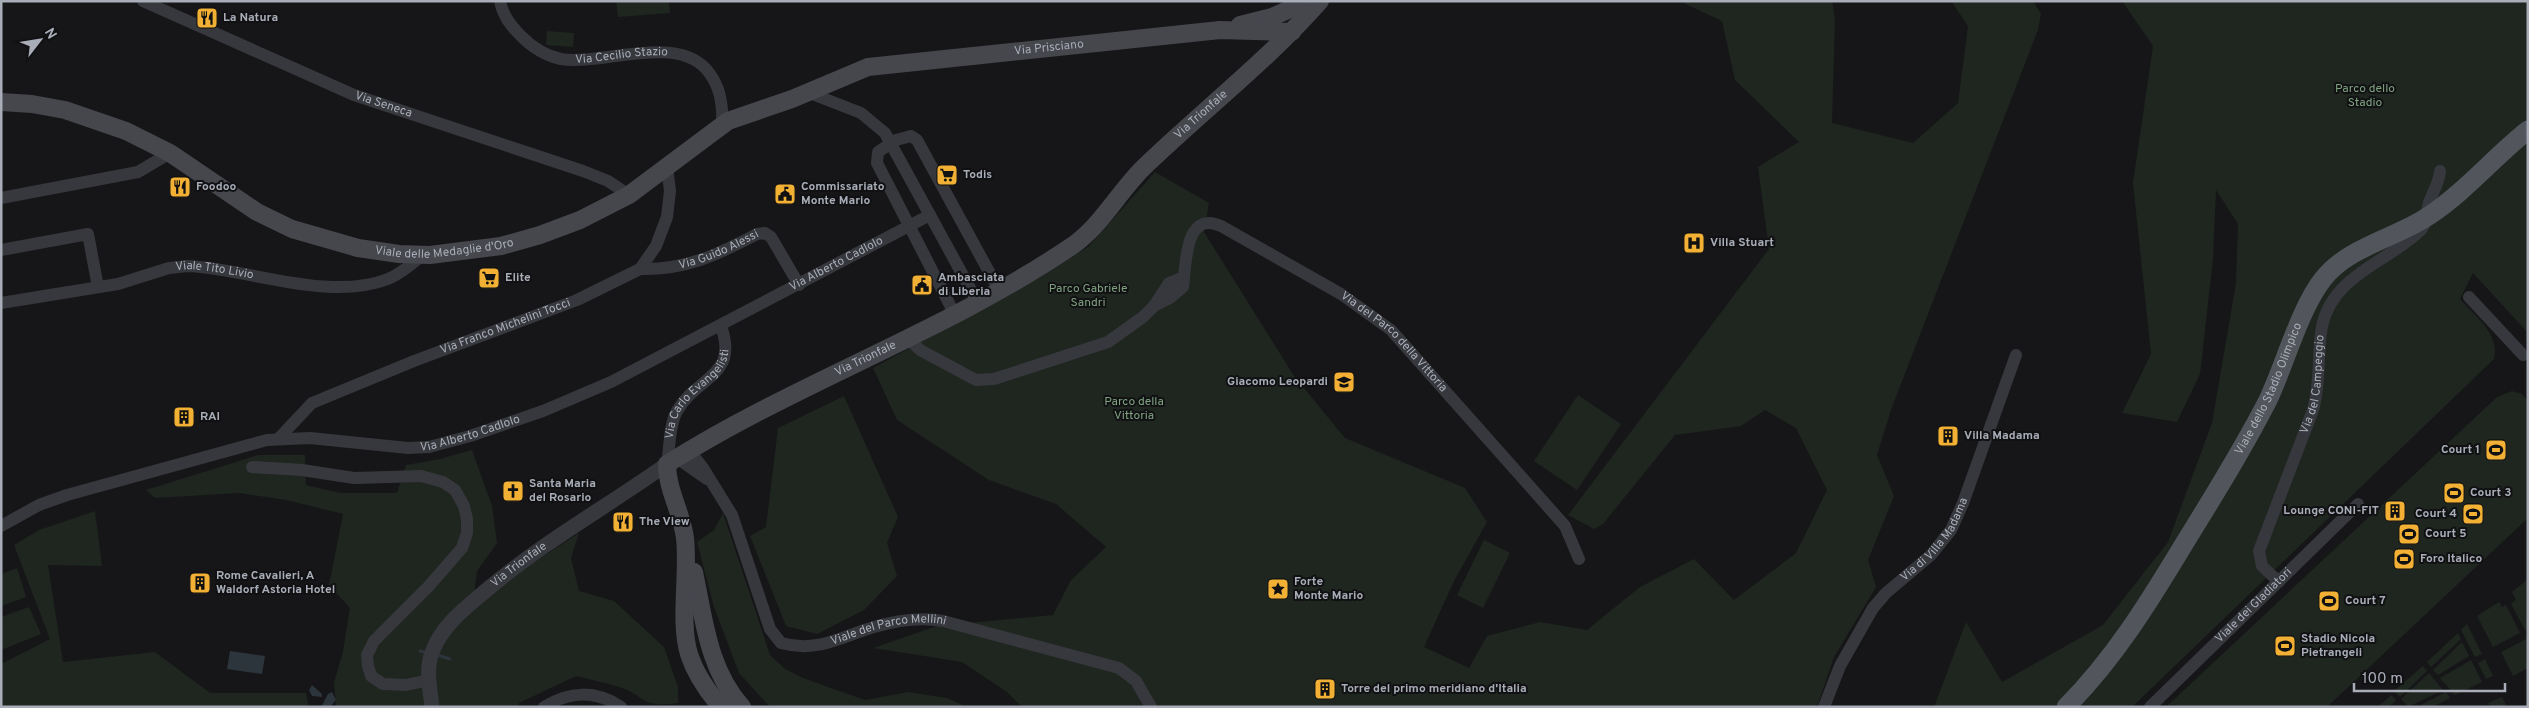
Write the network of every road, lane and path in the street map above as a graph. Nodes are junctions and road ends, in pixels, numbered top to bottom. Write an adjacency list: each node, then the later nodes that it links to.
1 (143, 1): 16 (street, Via Seneca)
2 (500, 1): 10 (street, Via Cecilio Stazio)
3 (1308, 1): 5 (main road, Via Prisciano)
4 (1320, 1): 6 (main road, Via Trionfale)
5 (1220, 30): 6 (main road, Via Prisciano); 7 (main road, Via Prisciano)
6 (1292, 32): 26 (main road, Via Trionfale)
7 (876, 65): 8 (main road, Viale delle Medaglie d'Oro)
8 (807, 92): 10 (main road, Viale delle Medaglie d'Oro); 12 (street)
9 (1, 102): 13 (main road, Viale delle Medaglie d'Oro)
10 (722, 124): 14 (main road, Viale delle Medaglie d'Oro)
11 (2528, 130): 19 (main road, Viale dello Stadio Olimpico)
12 (892, 143): 18 (street); 20 (street); 26 (street)
13 (163, 149): 17 (street); 22 (main road, Viale delle Medaglie d'Oro)
14 (666, 166): 16 (main road, Viale delle Medaglie d'Oro); 23 (street, Via Franco Michelini Tocci)
15 (2440, 171): 19 (street)
16 (629, 195): 22 (main road, Viale delle Medaglie d'Oro)
17 (1, 198)
18 (930, 215): 20 (street, Via Alberto Cadlolo); 28 (street)
19 (2428, 217): 42 (street, Via del Campeggio); 51 (main road, Viale dello Stadio Olimpico)
20 (909, 226): 24 (street, Via Alberto Cadlolo); 30 (street)
21 (1, 250): 25 (street)
22 (422, 256): 25 (street, Viale Tito Livio)
23 (640, 269): 24 (street, Via Guido Alessi); 35 (street, Via Franco Michelini Tocci)
24 (799, 285): 31 (street, Via Alberto Cadlolo)
25 (98, 287): 29 (street, Viale Tito Livio)
26 (998, 290): 28 (main road, Via Trionfale)
27 (2469, 297): 34 (street)
28 (977, 301): 30 (main road, Via Trionfale)
29 (1, 303)
30 (954, 313): 32 (main road, Via Trionfale)
31 (721, 326): 35 (street, Via Alberto Cadlolo); 36 (street, Via Carlo Evangelisti)
32 (907, 337): 36 (main road, Via Trionfale); 41 (street, Via del Parco della Vittoria)
33 (2016, 355): 50 (street, Via di Villa Madama)
34 (2523, 355)
35 (280, 438): 39 (street, Via Alberto Cadlolo)
36 (678, 457): 40 (main road); 43 (street, Via Trionfale); 49 (street, Viale del Parco Mellini)
37 (252, 467): 43 (street)
38 (2358, 504): 42 (street, Viale dei Gladiatori)
39 (1, 526)
40 (685, 540): 47 (main road); 48 (main road)
41 (1579, 559)
42 (2279, 582): 52 (street, Viale dei Gladiatori)
43 (429, 680): 44 (street, Via Trionfale)
44 (432, 707)
45 (544, 707): 46 (street)
46 (621, 707)
47 (721, 707)
48 (742, 707)
49 (1151, 707)
50 (1824, 707)
51 (2066, 707)
52 (2150, 707)

